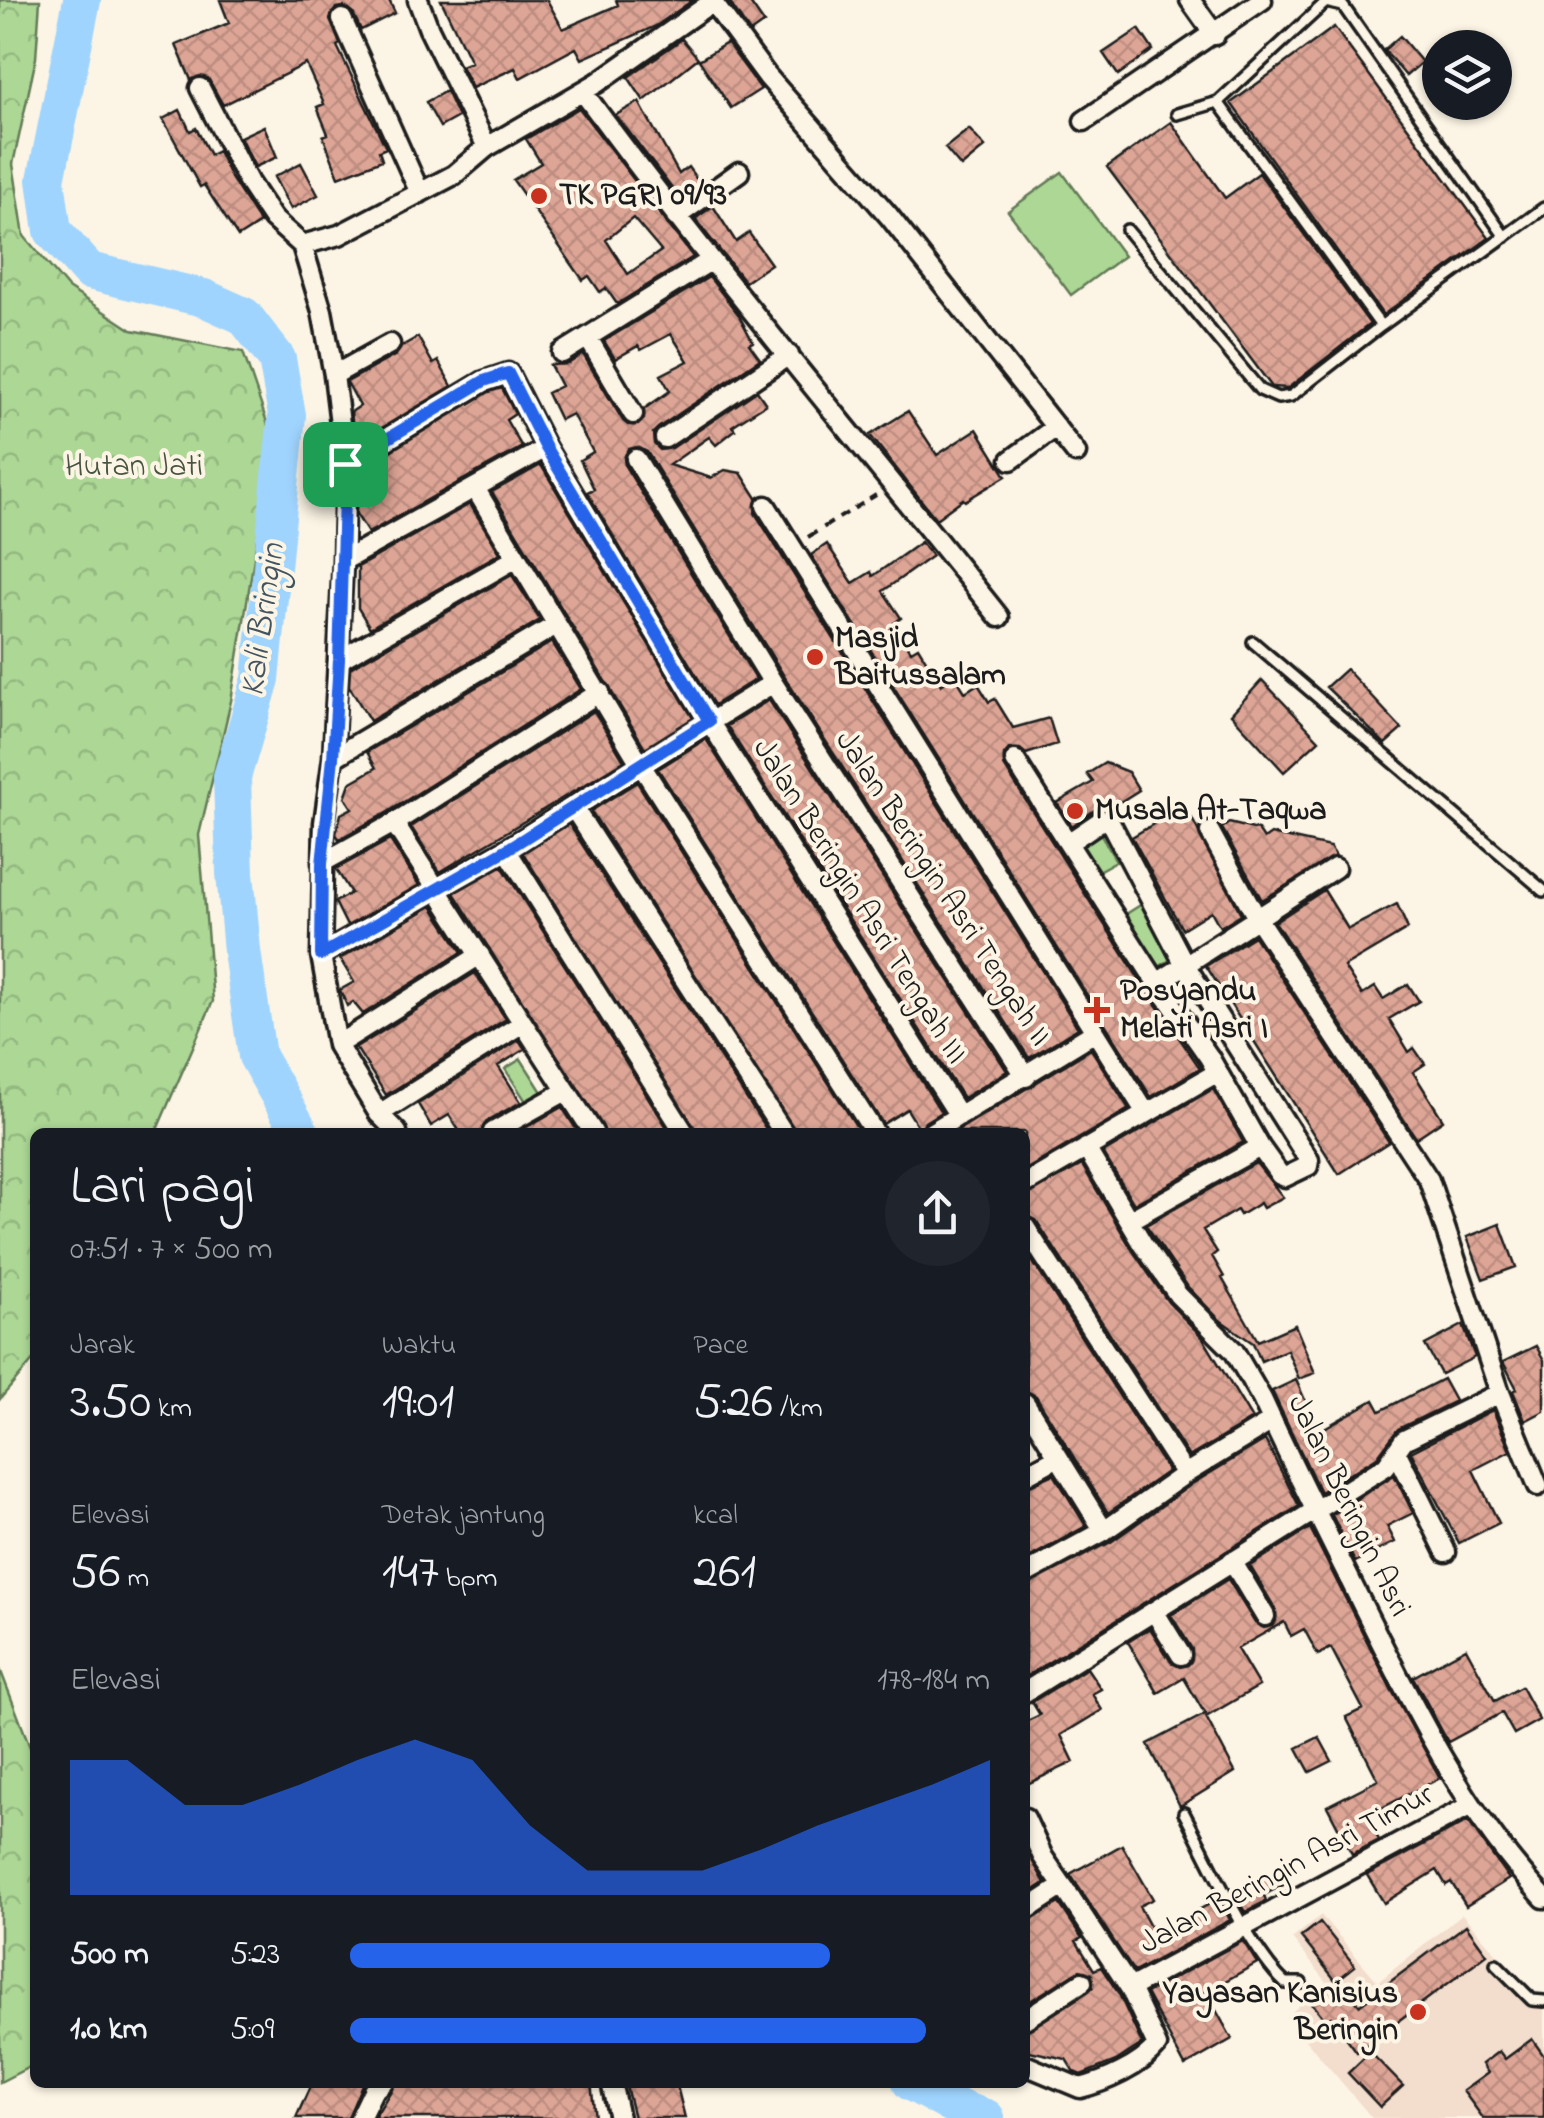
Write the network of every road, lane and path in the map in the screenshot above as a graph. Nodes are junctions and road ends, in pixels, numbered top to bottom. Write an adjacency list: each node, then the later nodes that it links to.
1 (418, 0): 12 (street)
2 (1190, 0): 6 (street)
3 (1262, 0): 6 (street)
4 (711, 1): 8 (street); 28 (street)
5 (342, 19): 14 (street)
6 (1215, 35): 11 (street)
7 (200, 88): 19 (street)
8 (583, 92): 12 (street); 16 (street)
9 (1218, 102): 10 (lane); 18 (lane); 21 (lane)
10 (1177, 114)
11 (1084, 122)
12 (488, 147): 14 (street)
13 (738, 172): 16 (street)
14 (420, 193): 19 (street)
15 (1544, 208): 18 (lane)
16 (676, 217): 20 (street)
17 (1126, 230): 21 (lane)
18 (1506, 237): 21 (lane)
19 (302, 246): 26 (street)
20 (710, 262): 22 (street); 25 (street)
21 (1380, 326)
22 (588, 338): 24 (street); 27 (street)
23 (390, 344): 26 (street)
24 (562, 354)
25 (789, 355): 29 (street); 35 (street)
26 (334, 375): 34 (street)
27 (633, 414)
28 (1056, 427): 31 (street); 33 (street)
29 (665, 438)
30 (546, 448): 34 (street, Jalan Beringin Asri Tengah III); 36 (street); 47 (street, Jalan Beringin Asri Tengah III)
31 (1076, 453)
32 (636, 459): 45 (street, Jalan Beringin Asri Tengah II)
33 (1011, 460)
34 (345, 464): 40 (street)
35 (894, 484): 38 (path); 41 (street)
36 (474, 488): 39 (street); 40 (street)
37 (766, 506): 38 (street)
38 (791, 548): 66 (street)
39 (516, 560): 42 (street); 44 (street)
40 (344, 562): 44 (street)
41 (999, 617)
42 (556, 625): 46 (street); 48 (street)
43 (1253, 642): 59 (lane)
44 (339, 660): 48 (street)
45 (772, 683): 47 (street); 70 (street, Jalan Beringin Asri Tengah II)
46 (600, 692): 50 (street); 52 (street)
47 (709, 721): 50 (street); 74 (street, Jalan Beringin Asri Tengah III)
48 (333, 758): 56 (street)
49 (1015, 760): 54 (street)
50 (641, 765): 51 (street); 80 (street)
51 (574, 807): 55 (street); 79 (street)
52 (394, 823): 56 (street); 58 (street)
53 (1210, 832): 60 (street)
54 (1068, 843): 63 (street); 64 (street)
55 (506, 850): 58 (street); 78 (street)
56 (322, 864): 61 (street)
57 (1336, 868): 60 (street)
58 (438, 888): 61 (street); 62 (street)
59 (1544, 891)
60 (1256, 918): 63 (street); 87 (street)
61 (321, 955): 68 (street)
62 (480, 955): 65 (street); 68 (street)
63 (1184, 963): 64 (street); 67 (street)
64 (1157, 982): 69 (street)
65 (523, 1023): 71 (street); 73 (street)
66 (1095, 1032): 70 (street); 72 (street)
67 (1234, 1042): 69 (street); 82 (street)
68 (338, 1045): 73 (street)
69 (1214, 1065): 72 (street); 82 (street)
70 (1026, 1077): 74 (street)
71 (566, 1090): 76 (street); 77 (street)
72 (1146, 1113): 83 (street)
73 (379, 1114): 75 (street)
74 (959, 1116): 81 (street)
75 (393, 1128)
76 (499, 1128)
77 (590, 1128)
78 (681, 1128)
79 (779, 1128)
80 (871, 1128)
81 (939, 1128)
82 (1260, 1147): 85 (street)
83 (1086, 1148): 84 (street); 85 (street, Jalan Beringin Asri)
84 (1030, 1181)
85 (1130, 1220): 89 (street, Jalan Beringin Asri)
86 (1030, 1235): 93 (street)
87 (1500, 1394): 90 (street); 94 (street)
88 (1030, 1411): 91 (street)
89 (1272, 1421): 93 (street); 95 (street, Jalan Beringin Asri)
90 (1396, 1450): 95 (street); 97 (street)
91 (1058, 1456): 92 (street); 96 (street)
92 (1030, 1473)
93 (1185, 1474): 96 (street)
94 (1538, 1486)
95 (1316, 1511): 98 (street); 104 (street, Jalan Beringin Asri)
96 (1104, 1531): 99 (street)
97 (1446, 1552)
98 (1232, 1561): 100 (street); 101 (street)
99 (1030, 1571)
100 (1154, 1611): 102 (street); 103 (street)
101 (1265, 1616)
102 (1181, 1655)
103 (1030, 1689)
104 (1471, 1805): 108 (street, Jalan Beringin Asri); 110 (street, Jalan Beringin Asri Timur)
105 (1184, 1812): 110 (lane)
106 (1030, 1829): 107 (street)
107 (1063, 1886): 109 (street); 114 (street)
108 (1544, 1898)
109 (1030, 1908)
110 (1246, 1927): 113 (lane); 114 (street, Jalan Beringin Asri Timur)
111 (1496, 1964): 115 (lane)
112 (1082, 1982): 116 (street)
113 (1300, 1984)
114 (1130, 1988): 117 (street)
115 (1544, 2001)
116 (1030, 2017)
117 (1030, 2067)
118 (376, 2088): 120 (street)
119 (613, 2088): 121 (street)
120 (360, 2118)
121 (619, 2118)

